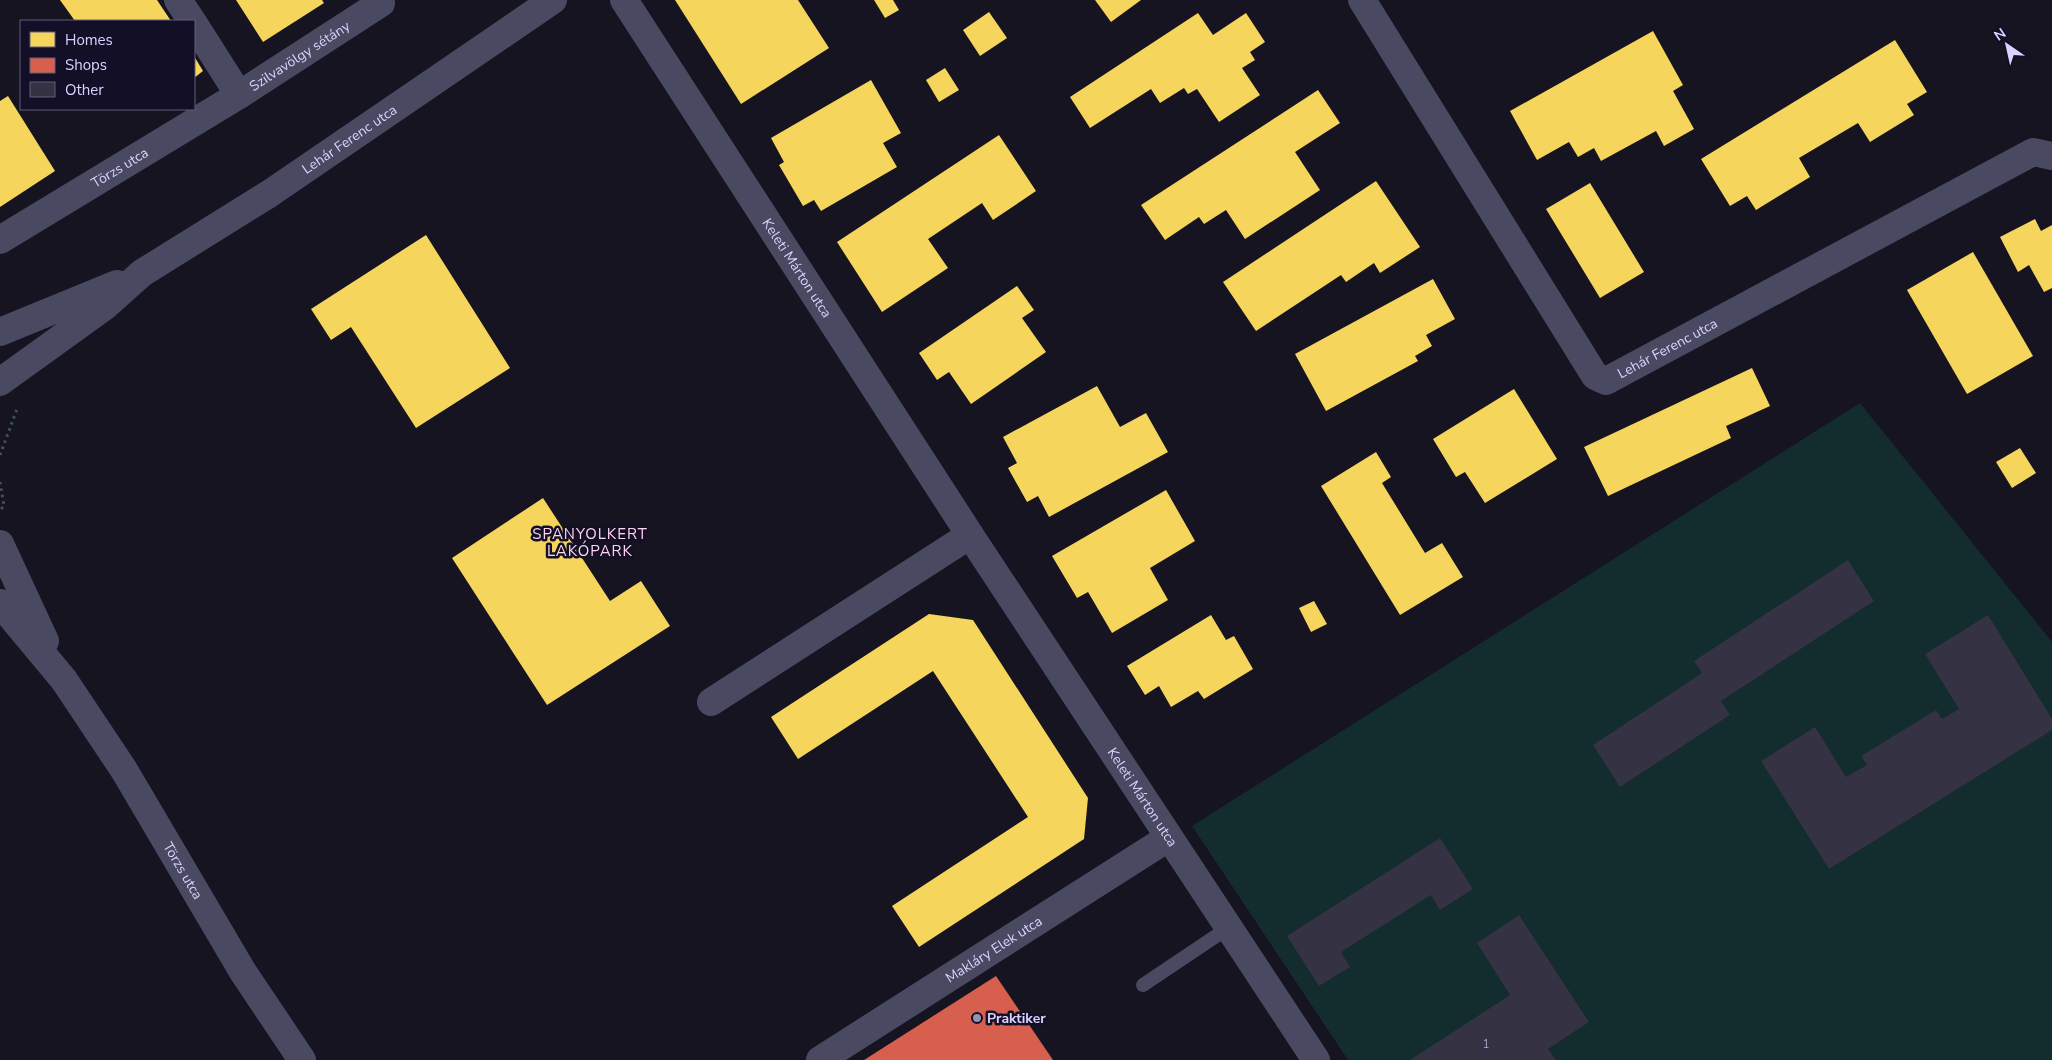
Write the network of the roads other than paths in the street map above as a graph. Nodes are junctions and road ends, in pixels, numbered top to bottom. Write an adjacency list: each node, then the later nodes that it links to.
1 (178, 0): 6 (street, Szilvavölgy sétány)
2 (553, 0): 11 (street, Lehár Ferenc utca)
3 (624, 0): 14 (street, Keleti Márton utca)
4 (1362, 0): 9 (street, Lehár Ferenc utca)
5 (381, 3): 8 (street, Szilvavölgy sétány)
6 (191, 20)
7 (195, 26): 8 (street, Szilvavölgy sétány)
8 (239, 95): 10 (street, Törzs utca)
9 (2052, 156)
10 (0, 240)
11 (142, 273): 12 (street, Lehár Ferenc utca); 13 (street, Lehár Ferenc utca)
12 (0, 332)
13 (0, 382)
14 (970, 535): 18 (street); 19 (street, Keleti Márton utca)
15 (0, 544): 17 (street, Törzs utca)
16 (0, 604): 17 (street, Törzs utca)
17 (64, 680): 22 (street, Törzs utca)
18 (711, 702)
19 (1168, 838): 20 (street, Keleti Márton utca); 23 (street, Makláry Elek utca)
20 (1228, 928): 21 (lane); 24 (street, Keleti Márton utca)
21 (1143, 985)
22 (302, 1060)
23 (820, 1060)
24 (1316, 1060)

